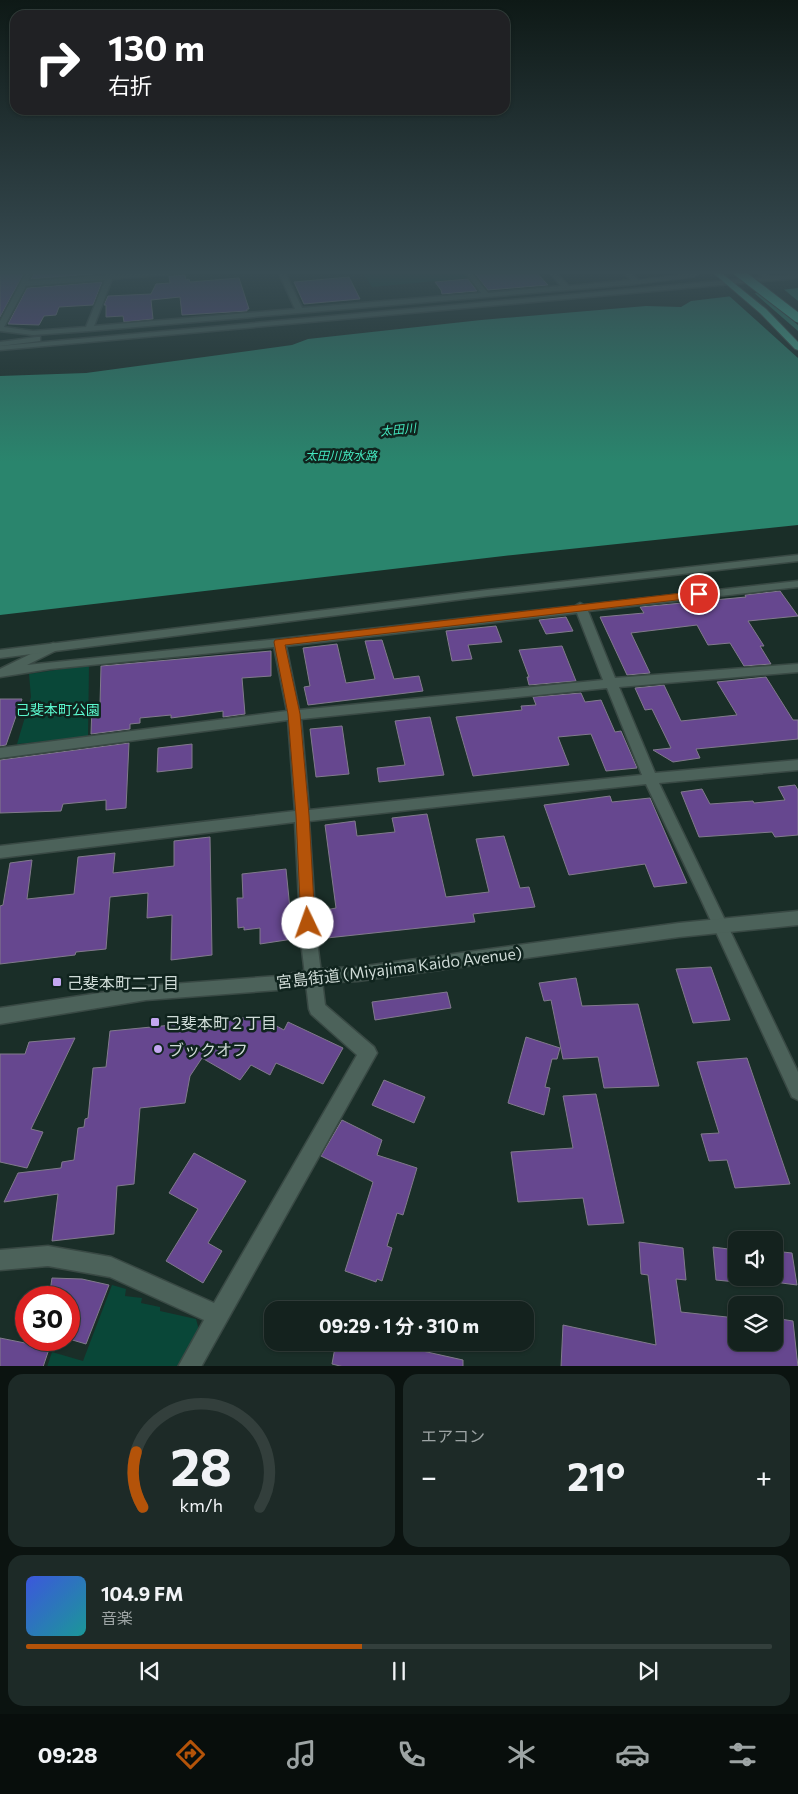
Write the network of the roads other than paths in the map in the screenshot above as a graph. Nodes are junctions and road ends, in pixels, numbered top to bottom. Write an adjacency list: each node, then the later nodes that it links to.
1 (76, 335): 4 (street)
2 (143, 335): 6 (street)
3 (785, 335): 5 (highway)
4 (0, 344)
5 (798, 347)
6 (0, 348)
7 (798, 558): 11 (street)
8 (798, 584): 9 (street)
9 (580, 607): 10 (street); 15 (street)
10 (279, 642): 14 (street); 16 (street)
11 (53, 647): 12 (street); 14 (street)
12 (0, 654)
13 (798, 668): 15 (street)
14 (0, 673)
15 (611, 682): 16 (street); 19 (street)
16 (294, 714): 17 (street); 20 (street)
17 (0, 753)
18 (798, 766): 19 (street)
19 (650, 778): 20 (street); 23 (street)
20 (302, 815): 21 (street); 24 (street)
21 (0, 852)
22 (798, 918): 23 (street, 宮島街道 (Miyajima Kaido Avenue))
23 (720, 926): 24 (street, 宮島街道 (Miyajima Kaido Avenue)); 26 (street)
24 (314, 976): 25 (street, 宮島街道 (Miyajima Kaido Avenue)); 28 (street)
25 (0, 1016)
26 (798, 1091)
27 (0, 1260): 28 (street)
28 (218, 1315): 29 (street)
29 (189, 1366)

